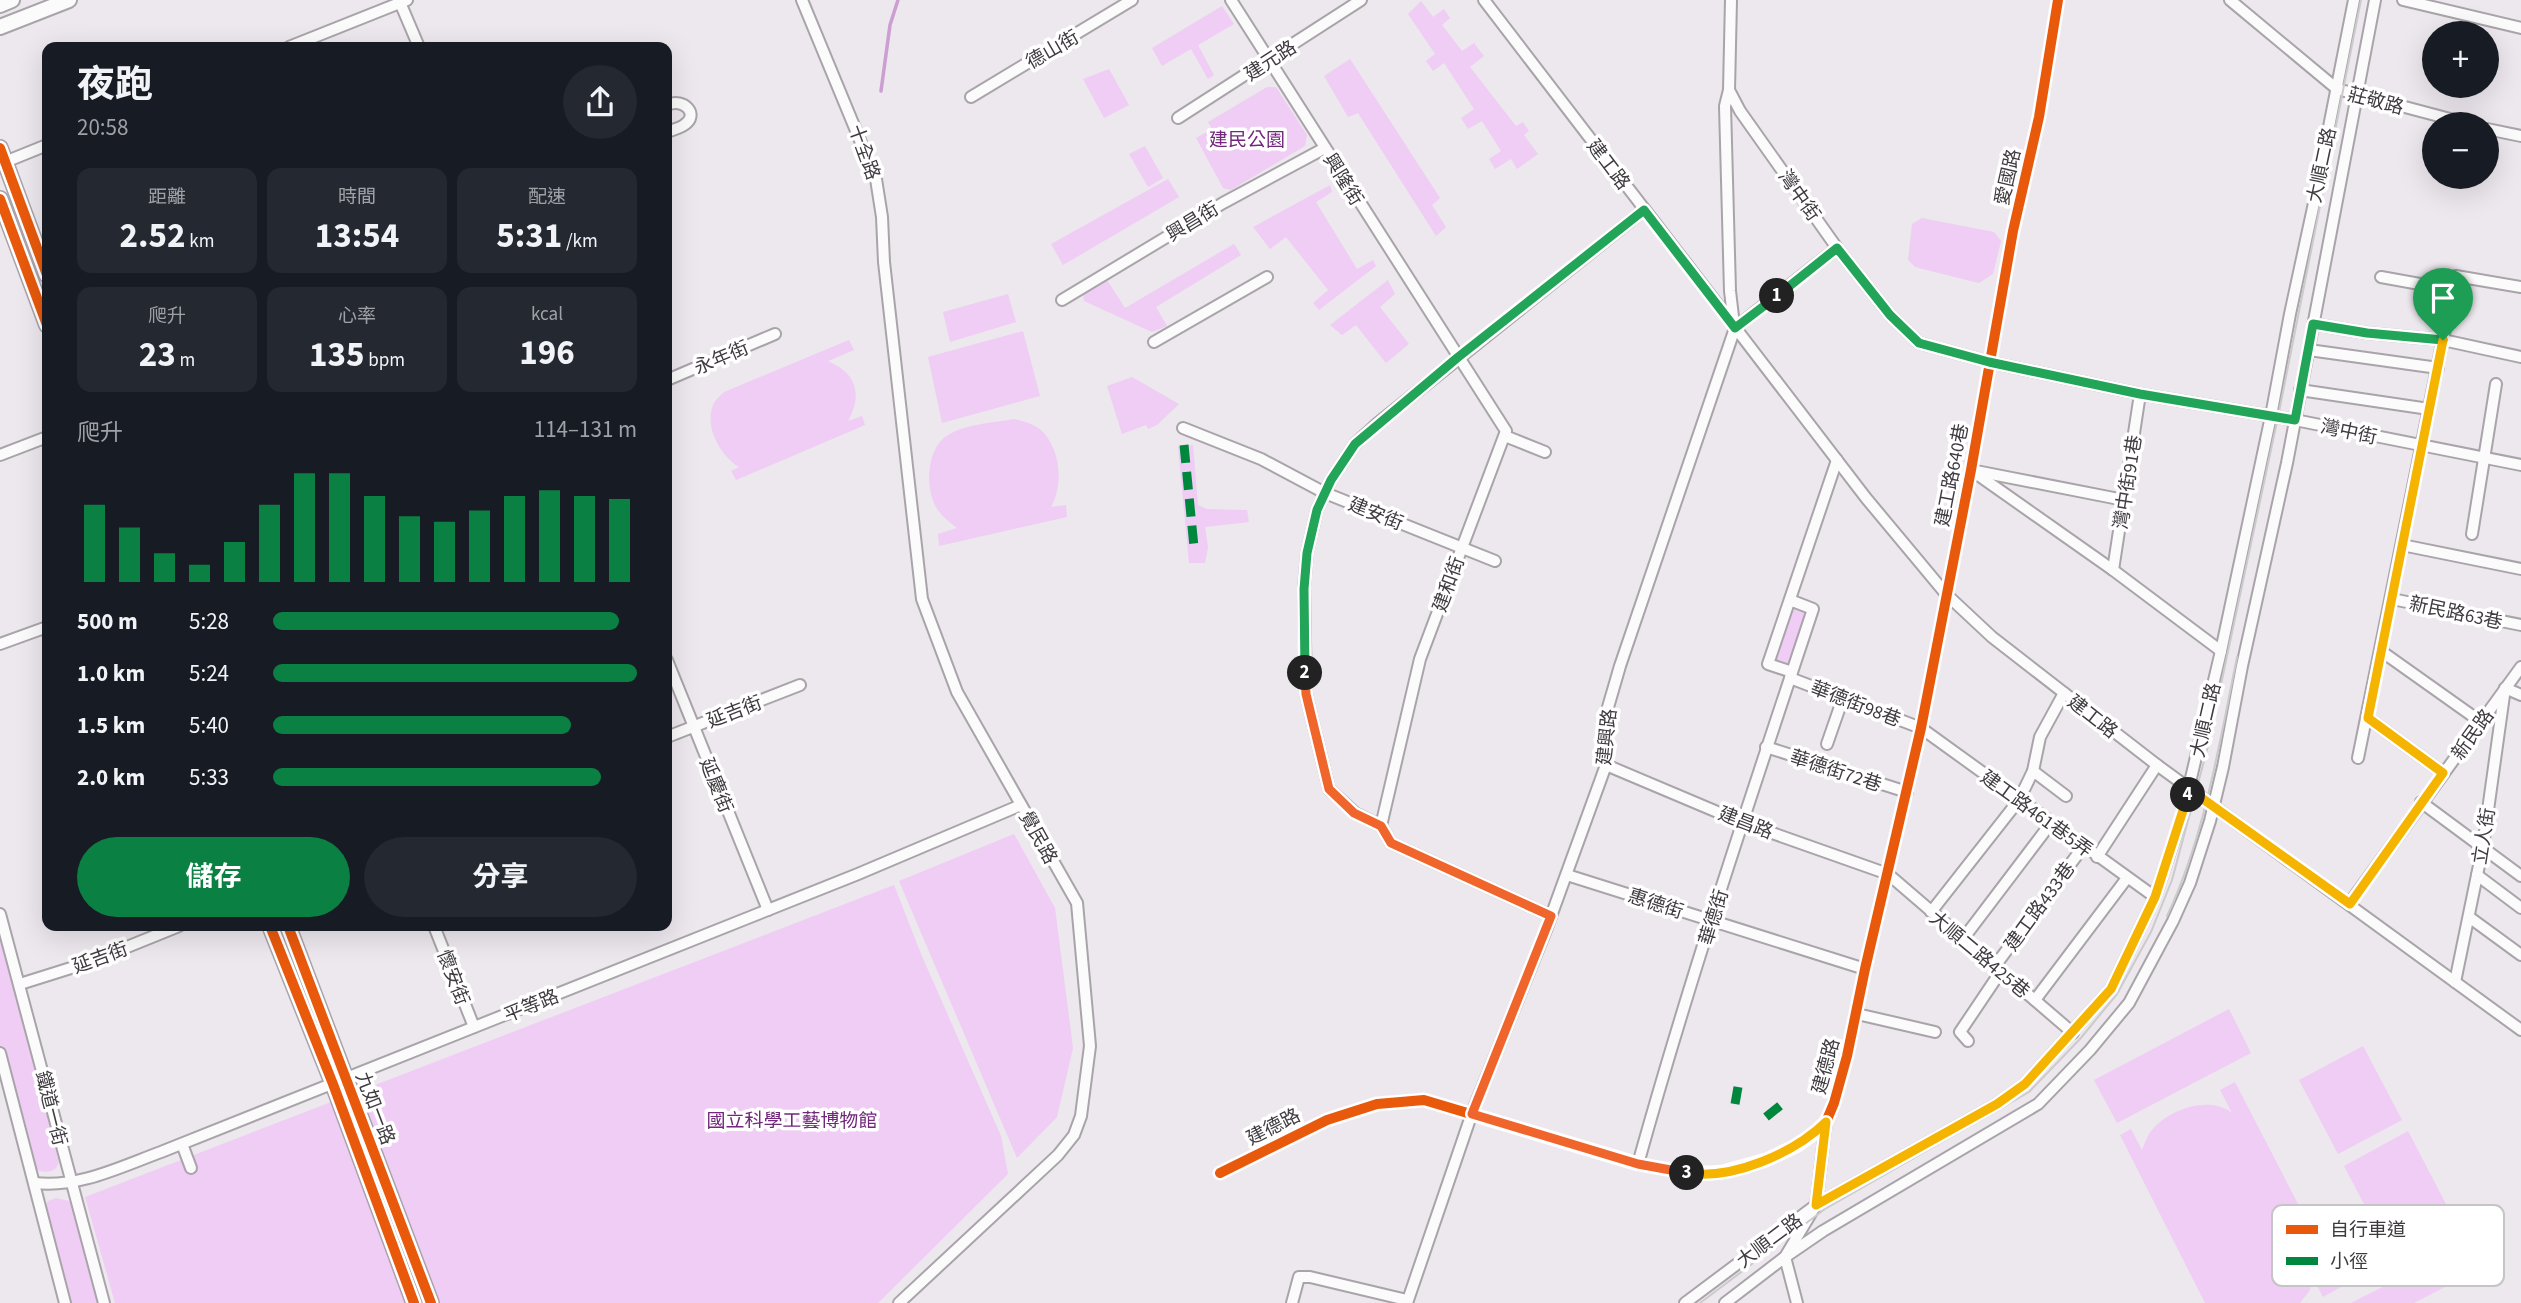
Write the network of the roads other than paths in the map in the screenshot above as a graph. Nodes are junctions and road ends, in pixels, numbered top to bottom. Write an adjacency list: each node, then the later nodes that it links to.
1 (12, 0): 15 (main road)
2 (69, 0): 16 (main road)
3 (802, 0): 44 (street, 十全路)
4 (1132, 0): 24 (street, 德山街)
5 (1231, 0): 20 (street, 興隆街)
6 (1362, 0): 20 (street, 建元路)
7 (1484, 0): 35 (street, 建工路)
8 (1731, 0): 22 (street)
9 (2058, 0): 53 (street, 愛國路)
10 (2230, 0): 21 (street, 莊敬路)
11 (2354, 0): 21 (street, 大順二路)
12 (2375, 0): 23 (street, 大順二路)
13 (2403, 0): 17 (street)
14 (402, 1): 18 (street); 19 (street)
15 (0, 5)
16 (0, 27)
17 (2521, 28)
18 (301, 42)
19 (417, 42)
20 (1269, 61): 27 (street, 建元路); 32 (street, 興隆街)
21 (2337, 89): 23 (street, 莊敬路); 60 (street, 大順二路)
22 (1729, 90): 36 (street, 灣中街); 46 (street, 建工路)
23 (2356, 94): 26 (street, 莊敬路); 45 (street, 大順二路)
24 (971, 97)
25 (672, 102): 28 (street)
26 (2424, 112)
27 (1178, 118)
28 (672, 130)
29 (2499, 131): 30 (street)
30 (2521, 136)
31 (42, 146): 33 (street)
32 (1325, 148): 42 (street, 興昌街); 52 (street, 興隆街)
33 (2, 155): 37 (main road)
34 (0, 199): 43 (main road)
35 (1644, 210): 46 (street, 建工路); 52 (street)
36 (1837, 248): 46 (street); 53 (street, 灣中街)
37 (42, 262)
38 (2456, 275): 41 (street)
39 (1267, 276): 49 (street)
40 (2381, 277): 48 (street)
41 (2521, 287)
42 (1062, 300)
43 (42, 312)
44 (891, 312): 113 (street, 覺民路)
45 (2313, 324): 48 (street); 50 (street, 大順二路)
46 (1735, 328): 69 (street, 建工路); 104 (street, 建興路)
47 (775, 334): 55 (street, 永年街)
48 (2443, 340): 51 (street); 54 (street)
49 (1154, 342)
50 (2309, 350): 54 (street); 57 (street, 大順二路)
51 (2521, 357)
52 (1457, 358): 63 (street); 72 (street)
53 (1989, 362): 58 (street, 灣中街); 71 (street, 建工路640巷)
54 (2438, 368): 59 (street)
55 (672, 378)
56 (2496, 384): 68 (street)
57 (2300, 390): 59 (street); 61 (street, 大順二路)
58 (2140, 394): 60 (street, 灣中街); 73 (street, 灣中街91巷)
59 (2429, 409): 65 (street)
60 (2272, 416): 61 (street, 灣中街); 86 (street, 大順二路)
61 (2295, 420): 65 (street, 灣中街); 114 (street, 大順二路)
62 (1182, 428): 72 (street, 建安街)
63 (1506, 436): 66 (street); 76 (street, 建和街)
64 (42, 439): 67 (street)
65 (2422, 447): 68 (street, 灣中街); 75 (street)
66 (1545, 452)
67 (0, 455)
68 (2483, 458): 70 (street, 灣中街); 74 (street)
69 (1837, 460): 80 (street, 建工路); 82 (street)
70 (2521, 466)
71 (1971, 470): 73 (street); 79 (street); 80 (street, 建工路640巷)
72 (1325, 493): 76 (street, 建安街); 117 (street)
73 (2124, 500): 79 (street, 灣中街91巷)
74 (2472, 534)
75 (2402, 545): 78 (street); 81 (street)
76 (1462, 547): 77 (street, 建安街); 117 (street, 建和街)
77 (1495, 561)
78 (2521, 569)
79 (2113, 570): 86 (street)
80 (1946, 594): 93 (street, 建工路); 99 (street, 建德路)
81 (2392, 599): 83 (street, 新民路63巷); 87 (street)
82 (1790, 600): 90 (street); 90 (street, 華德街)
83 (2521, 625)
84 (42, 629): 85 (street)
85 (0, 644)
86 (2221, 651): 108 (street, 大順二路)
87 (2381, 651): 96 (street); 97 (street)
88 (2521, 667): 92 (street, 新民路)
89 (672, 672): 98 (street, 延慶街)
90 (1791, 675): 95 (street, 華德街98巷); 102 (street, 華德街)
91 (800, 685): 98 (street, 延吉街)
92 (2505, 688): 94 (street); 97 (street, 新民路); 118 (street, 立人街)
93 (2064, 693): 105 (street, 建工路); 106 (street)
94 (2521, 695)
95 (1843, 698): 99 (street, 華德街98巷); 101 (street)
96 (2368, 718): 103 (street); 107 (street)
97 (2481, 722): 107 (street, 新民路)
98 (694, 726): 100 (street, 延吉街); 129 (street, 延慶街)
99 (1921, 728): 109 (street, 建德路); 111 (street, 建工路461巷5弄)
100 (672, 735)
101 (1827, 744)
102 (1766, 747): 109 (street, 華德街72巷); 115 (street, 華德街)
103 (2358, 758)
104 (1606, 765): 115 (street, 建昌路); 123 (street, 建興路)
105 (2157, 765): 108 (street, 建工路); 120 (street, 建工路433巷)
106 (2034, 771): 110 (street); 111 (street)
107 (2443, 773): 112 (street, 新民路)
108 (2189, 789): 114 (street, 建工路); 126 (street, 大順二路)
109 (1907, 792): 121 (street, 建德路)
110 (2066, 796)
111 (2019, 800): 116 (street, 建工路461巷5弄); 130 (street)
112 (2421, 802): 118 (street); 127 (street, 新民路)
113 (1021, 805): 129 (street, 平等路); 169 (street, 覺民路)
114 (2214, 807): 127 (street, 建工路); 163 (street, 大順二路)
115 (1741, 821): 121 (street, 建昌路); 134 (street, 華德街)
116 (2051, 823): 119 (street, 建工路461巷5弄); 139 (street)
117 (1381, 826): 132 (street)
118 (2483, 846): 122 (street); 124 (street, 立人街)
119 (2083, 847): 120 (street, 建工路461巷5弄); 142 (street, 建工路433巷)
120 (2097, 857): 125 (street, 建工路461巷5弄)
121 (1888, 874): 130 (street, 大順二路425巷); 141 (street, 建德路)
122 (2521, 874)
123 (1567, 875): 132 (street, 建興路); 134 (street, 惠德街)
124 (2477, 875): 128 (street); 133 (street, 立人街)
125 (2127, 878): 126 (street, 建工路461巷5弄); 145 (street)
126 (2155, 897): 150 (street, 大順二路)
127 (2350, 904): 143 (street, 建工路)
128 (2521, 908)
129 (768, 910): 147 (street, 平等路)
130 (1931, 912): 139 (street, 大順二路425巷)
131 (0, 914): 144 (street, 鐵道一街)
132 (1551, 916): 154 (street, 建興路)
133 (2469, 917): 140 (street); 143 (street, 立人街)
134 (1712, 922): 141 (street, 惠德街); 157 (street, 華德街)
135 (167, 931): 144 (street, 延吉街)
136 (272, 931): 153 (main road, 九如一路)
137 (290, 931): 153 (main road, 九如一路)
138 (436, 931): 147 (street, 懷安街)
139 (1962, 939): 142 (street, 大順二路425巷)
140 (2521, 955)
141 (1865, 969): 146 (street, 建德路)
142 (1998, 969): 145 (street, 大順二路425巷); 151 (street, 建工路433巷)
143 (2455, 982): 148 (street, 建工路)
144 (20, 984): 160 (street, 鐵道一街)
145 (2035, 1000): 150 (street, 大順二路425巷)
146 (1857, 1014): 149 (street); 155 (street, 建德路)
147 (474, 1027): 153 (street, 平等路)
148 (2521, 1030)
149 (1935, 1032)
150 (2073, 1033): 162 (street, 大順二路)
151 (1968, 1041)
152 (0, 1053): 161 (street, 鐵道一街)
153 (339, 1081): 156 (street, 平等路); 167 (main road, 九如一路); 168 (main road, 九如一路)
154 (1472, 1114): 157 (street, 建德路); 159 (street, 建德路); 164 (street, 建興路)
155 (1826, 1122): 157 (street, 建德路); 162 (street, 建德路)
156 (182, 1144): 158 (street); 160 (street, 平等路)
157 (1638, 1164)
158 (191, 1168)
159 (1220, 1173)
160 (71, 1183): 161 (street, 平等路); 166 (street, 鐵道一街)
161 (35, 1184): 165 (street, 鐵道一街)
162 (1816, 1205): 163 (street); 171 (street, 大順二路)
163 (1784, 1256): 172 (street, 大順二路); 173 (street)
164 (1407, 1302): 170 (street)
165 (65, 1303)
166 (104, 1303)
167 (414, 1303)
168 (430, 1303)
169 (899, 1303)
170 (1292, 1303)
171 (1685, 1303)
172 (1725, 1303)
173 (1797, 1303)

